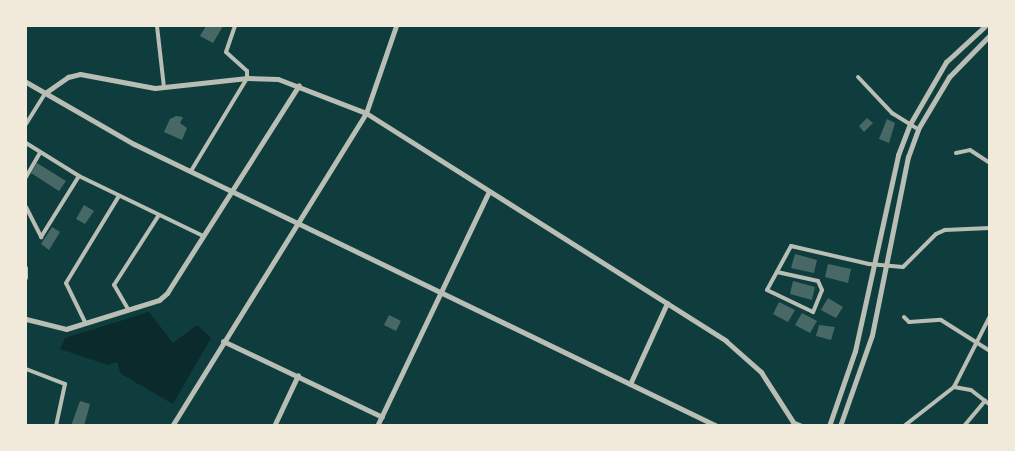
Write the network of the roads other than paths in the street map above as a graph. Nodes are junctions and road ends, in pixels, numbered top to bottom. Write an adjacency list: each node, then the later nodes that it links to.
1 (157, 26): 10 (street)
2 (235, 26): 7 (street)
3 (396, 26): 12 (street)
4 (985, 26): 14 (street)
5 (990, 35): 15 (street)
6 (858, 77): 14 (street)
7 (247, 78): 9 (street); 10 (street); 20 (street)
8 (26, 82): 11 (street)
9 (299, 85): 12 (street); 23 (street)
10 (164, 88): 11 (street)
11 (45, 93): 13 (street); 20 (street)
12 (366, 113): 24 (street); 28 (street)
13 (26, 124)
14 (910, 124): 15 (street); 31 (street)
15 (918, 129): 32 (street)
16 (26, 143): 17 (street)
17 (40, 153): 21 (street); 22 (street)
18 (956, 153): 19 (street)
19 (990, 163)
20 (191, 171): 23 (street)
21 (79, 176): 25 (street); 26 (street)
22 (26, 177)
23 (231, 191): 28 (street); 30 (street)
24 (489, 191): 36 (street); 37 (street)
25 (119, 196): 27 (street); 42 (street)
26 (26, 207)
27 (159, 215): 30 (street); 38 (street)
28 (297, 222): 36 (street); 43 (street)
29 (990, 228): 32 (street)
30 (204, 236): 38 (street)
31 (876, 265): 32 (street); 34 (street); 60 (street)
32 (887, 267): 61 (street)
33 (26, 268): 35 (street)
34 (777, 272): 34 (street)
35 (26, 278)
36 (442, 292): 48 (street); 52 (street)
37 (667, 303): 48 (street); 53 (street)
38 (128, 309): 42 (street)
39 (990, 316): 44 (street)
40 (904, 318): 44 (street)
41 (26, 319): 42 (street)
42 (85, 322)
43 (223, 340): 47 (street); 55 (street)
44 (976, 344): 45 (street); 49 (street)
45 (990, 351)
46 (26, 369): 54 (street)
47 (298, 375): 52 (street); 56 (street)
48 (630, 384): 58 (street)
49 (954, 387): 50 (street); 62 (street)
50 (985, 401): 51 (street); 63 (street)
51 (990, 405)
52 (382, 417): 57 (street)
53 (793, 424): 59 (street)
54 (56, 426)
55 (172, 426)
56 (274, 426)
57 (377, 426)
58 (717, 426)
59 (802, 426)
60 (829, 426)
61 (840, 426)
62 (904, 426)
63 (964, 426)

